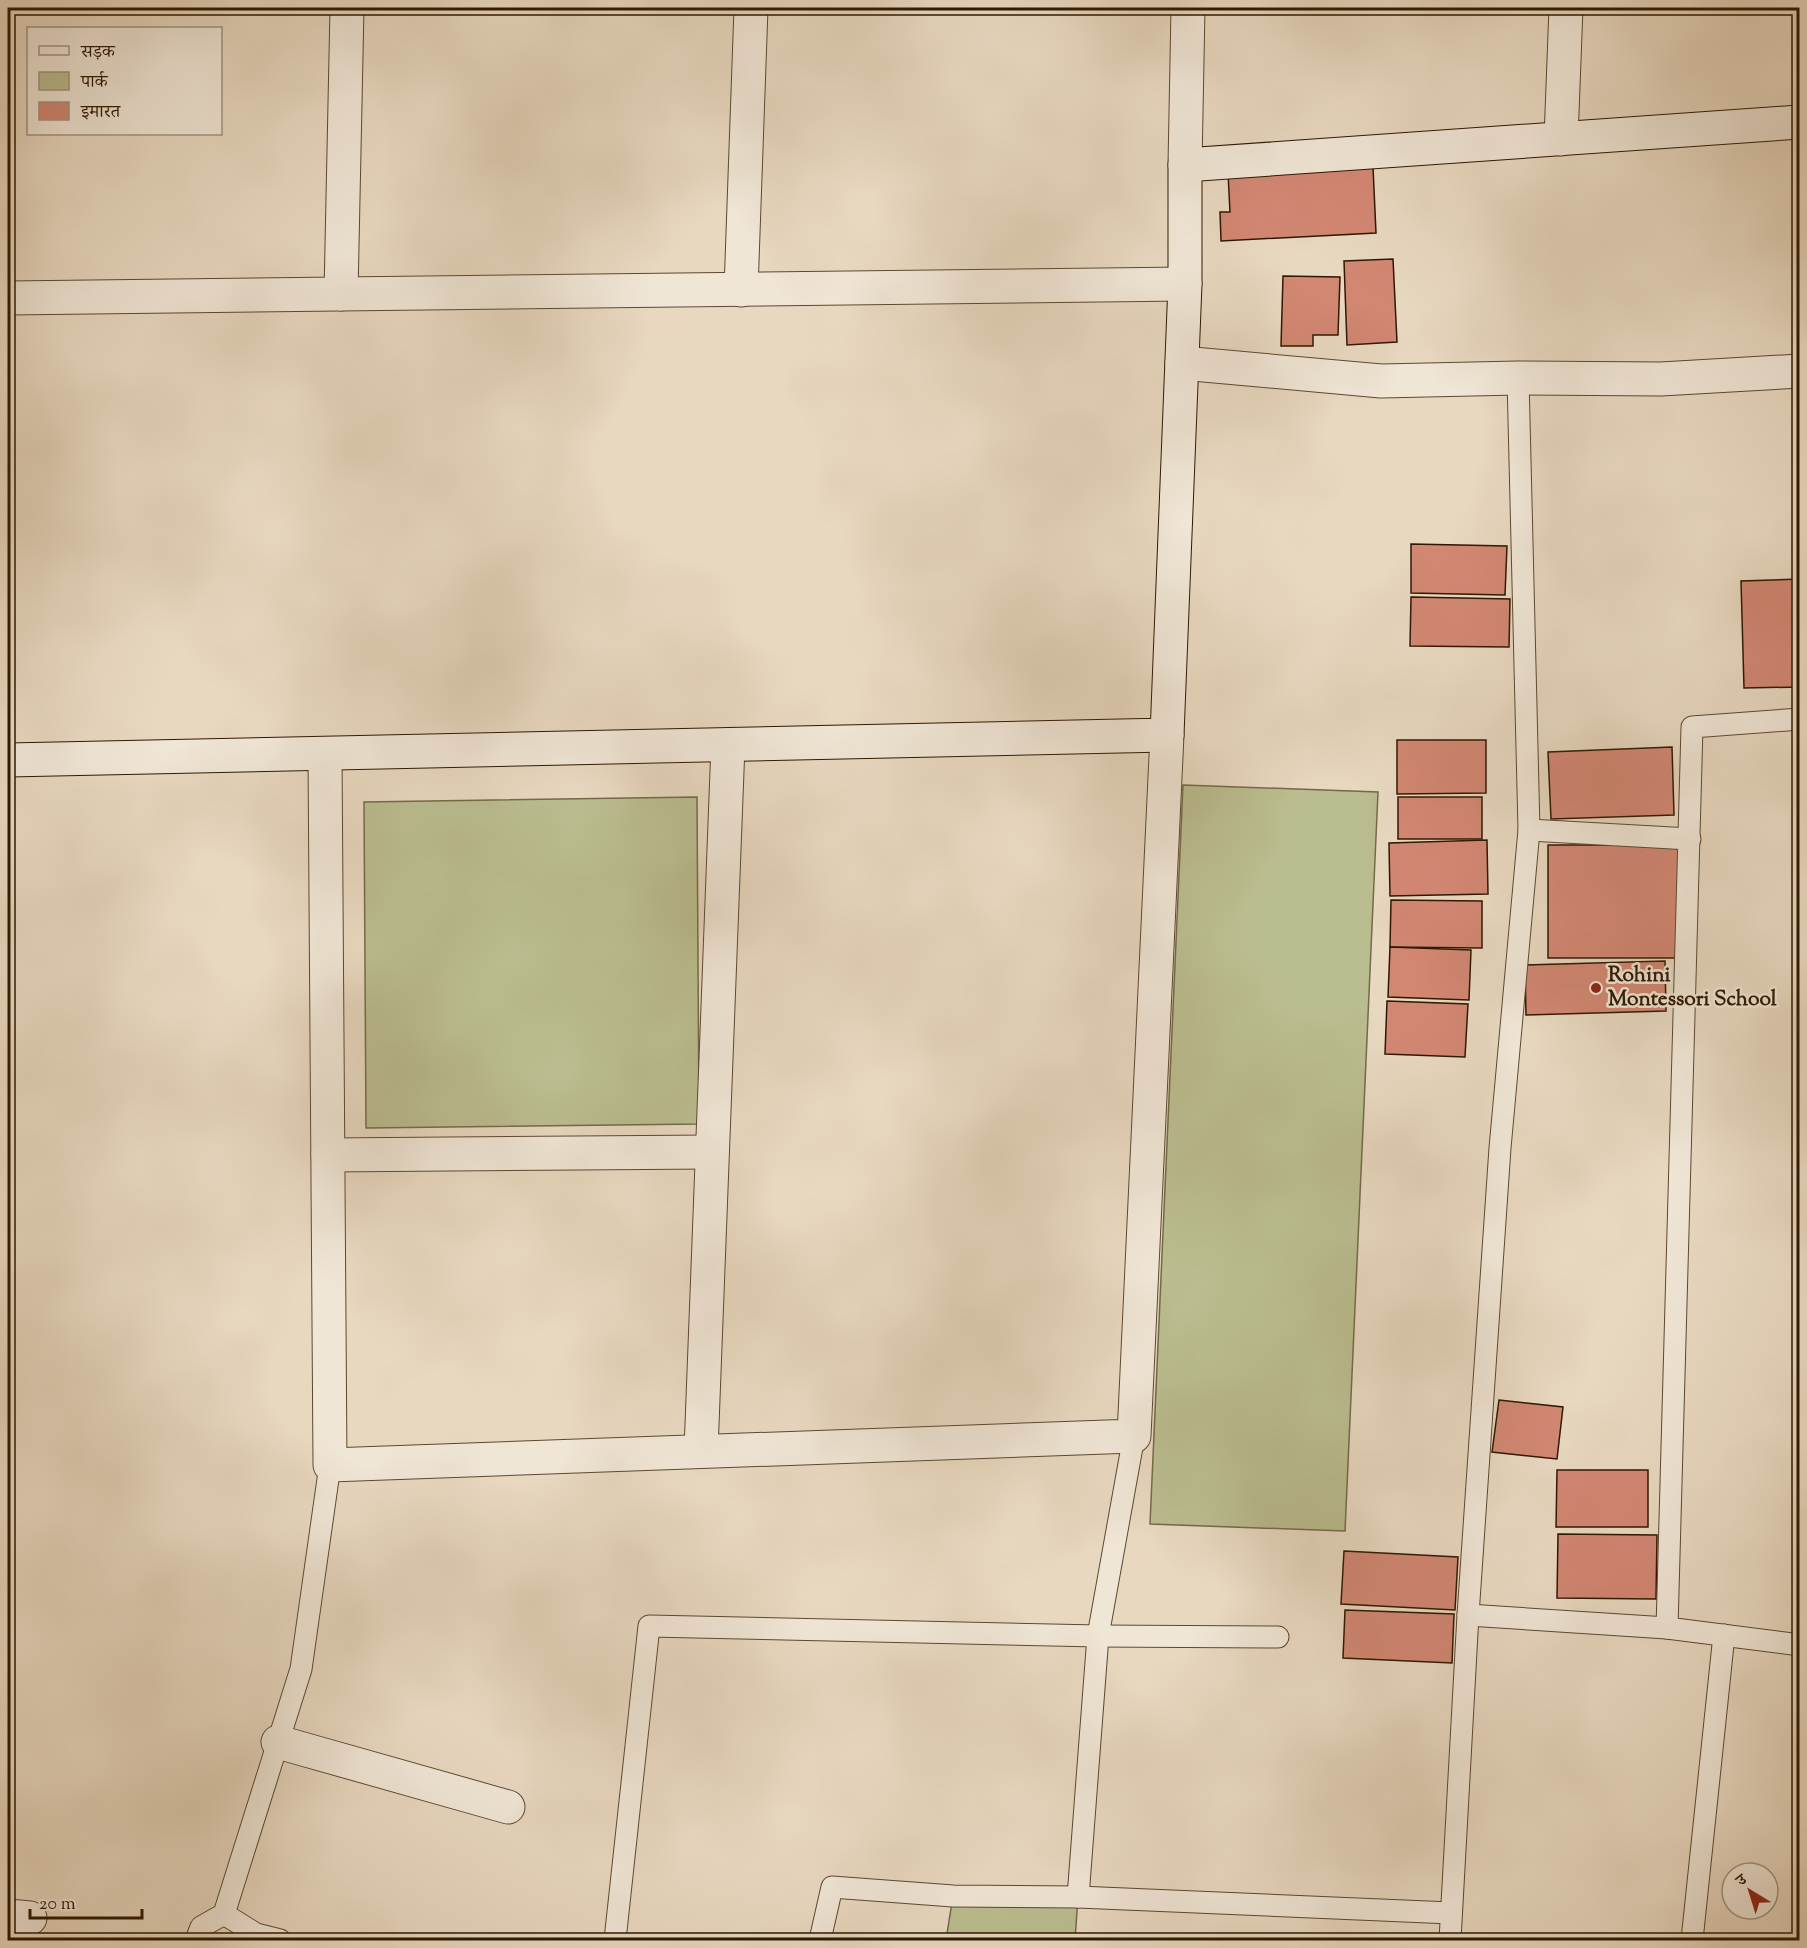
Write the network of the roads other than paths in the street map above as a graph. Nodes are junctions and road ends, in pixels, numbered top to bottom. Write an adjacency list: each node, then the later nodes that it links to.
1 (347, 8): 10 (street)
2 (751, 8): 9 (street)
3 (1188, 8): 7 (street)
4 (1566, 8): 6 (street)
5 (1800, 122): 6 (street)
6 (1561, 139): 7 (street)
7 (1185, 165): 8 (street)
8 (1185, 284): 9 (street); 12 (street)
9 (741, 290): 10 (street)
10 (341, 294): 11 (street)
11 (8, 298)
12 (1182, 363): 14 (street); 16 (street)
13 (1800, 371): 14 (street)
14 (1518, 378): 20 (lane)
15 (1800, 719): 21 (lane)
16 (1167, 735): 17 (street); 24 (street)
17 (728, 745): 18 (street); 22 (street)
18 (325, 753): 19 (street); 23 (street)
19 (8, 760)
20 (1529, 830): 21 (lane); 27 (lane)
21 (1690, 839): 28 (lane)
22 (712, 1152): 23 (street); 25 (street)
23 (328, 1155): 26 (street)
24 (1134, 1436): 25 (street); 30 (lane)
25 (701, 1451): 26 (street)
26 (330, 1465): 33 (lane)
27 (1468, 1615): 28 (lane); 36 (lane)
28 (1667, 1628): 29 (lane)
29 (1724, 1635): 32 (lane); 43 (lane)
30 (1098, 1636): 31 (lane); 35 (lane); 40 (lane)
31 (1278, 1637)
32 (1800, 1645)
33 (278, 1742): 34 (street); 37 (lane)
34 (508, 1807)
35 (1078, 1897): 36 (lane); 41 (lane)
36 (1452, 1913): 42 (lane)
37 (224, 1914): 38 (lane); 39 (lane)
38 (196, 1941)
39 (280, 1941)
40 (615, 1941)
41 (820, 1941)
42 (1450, 1941)
43 (1692, 1941)

